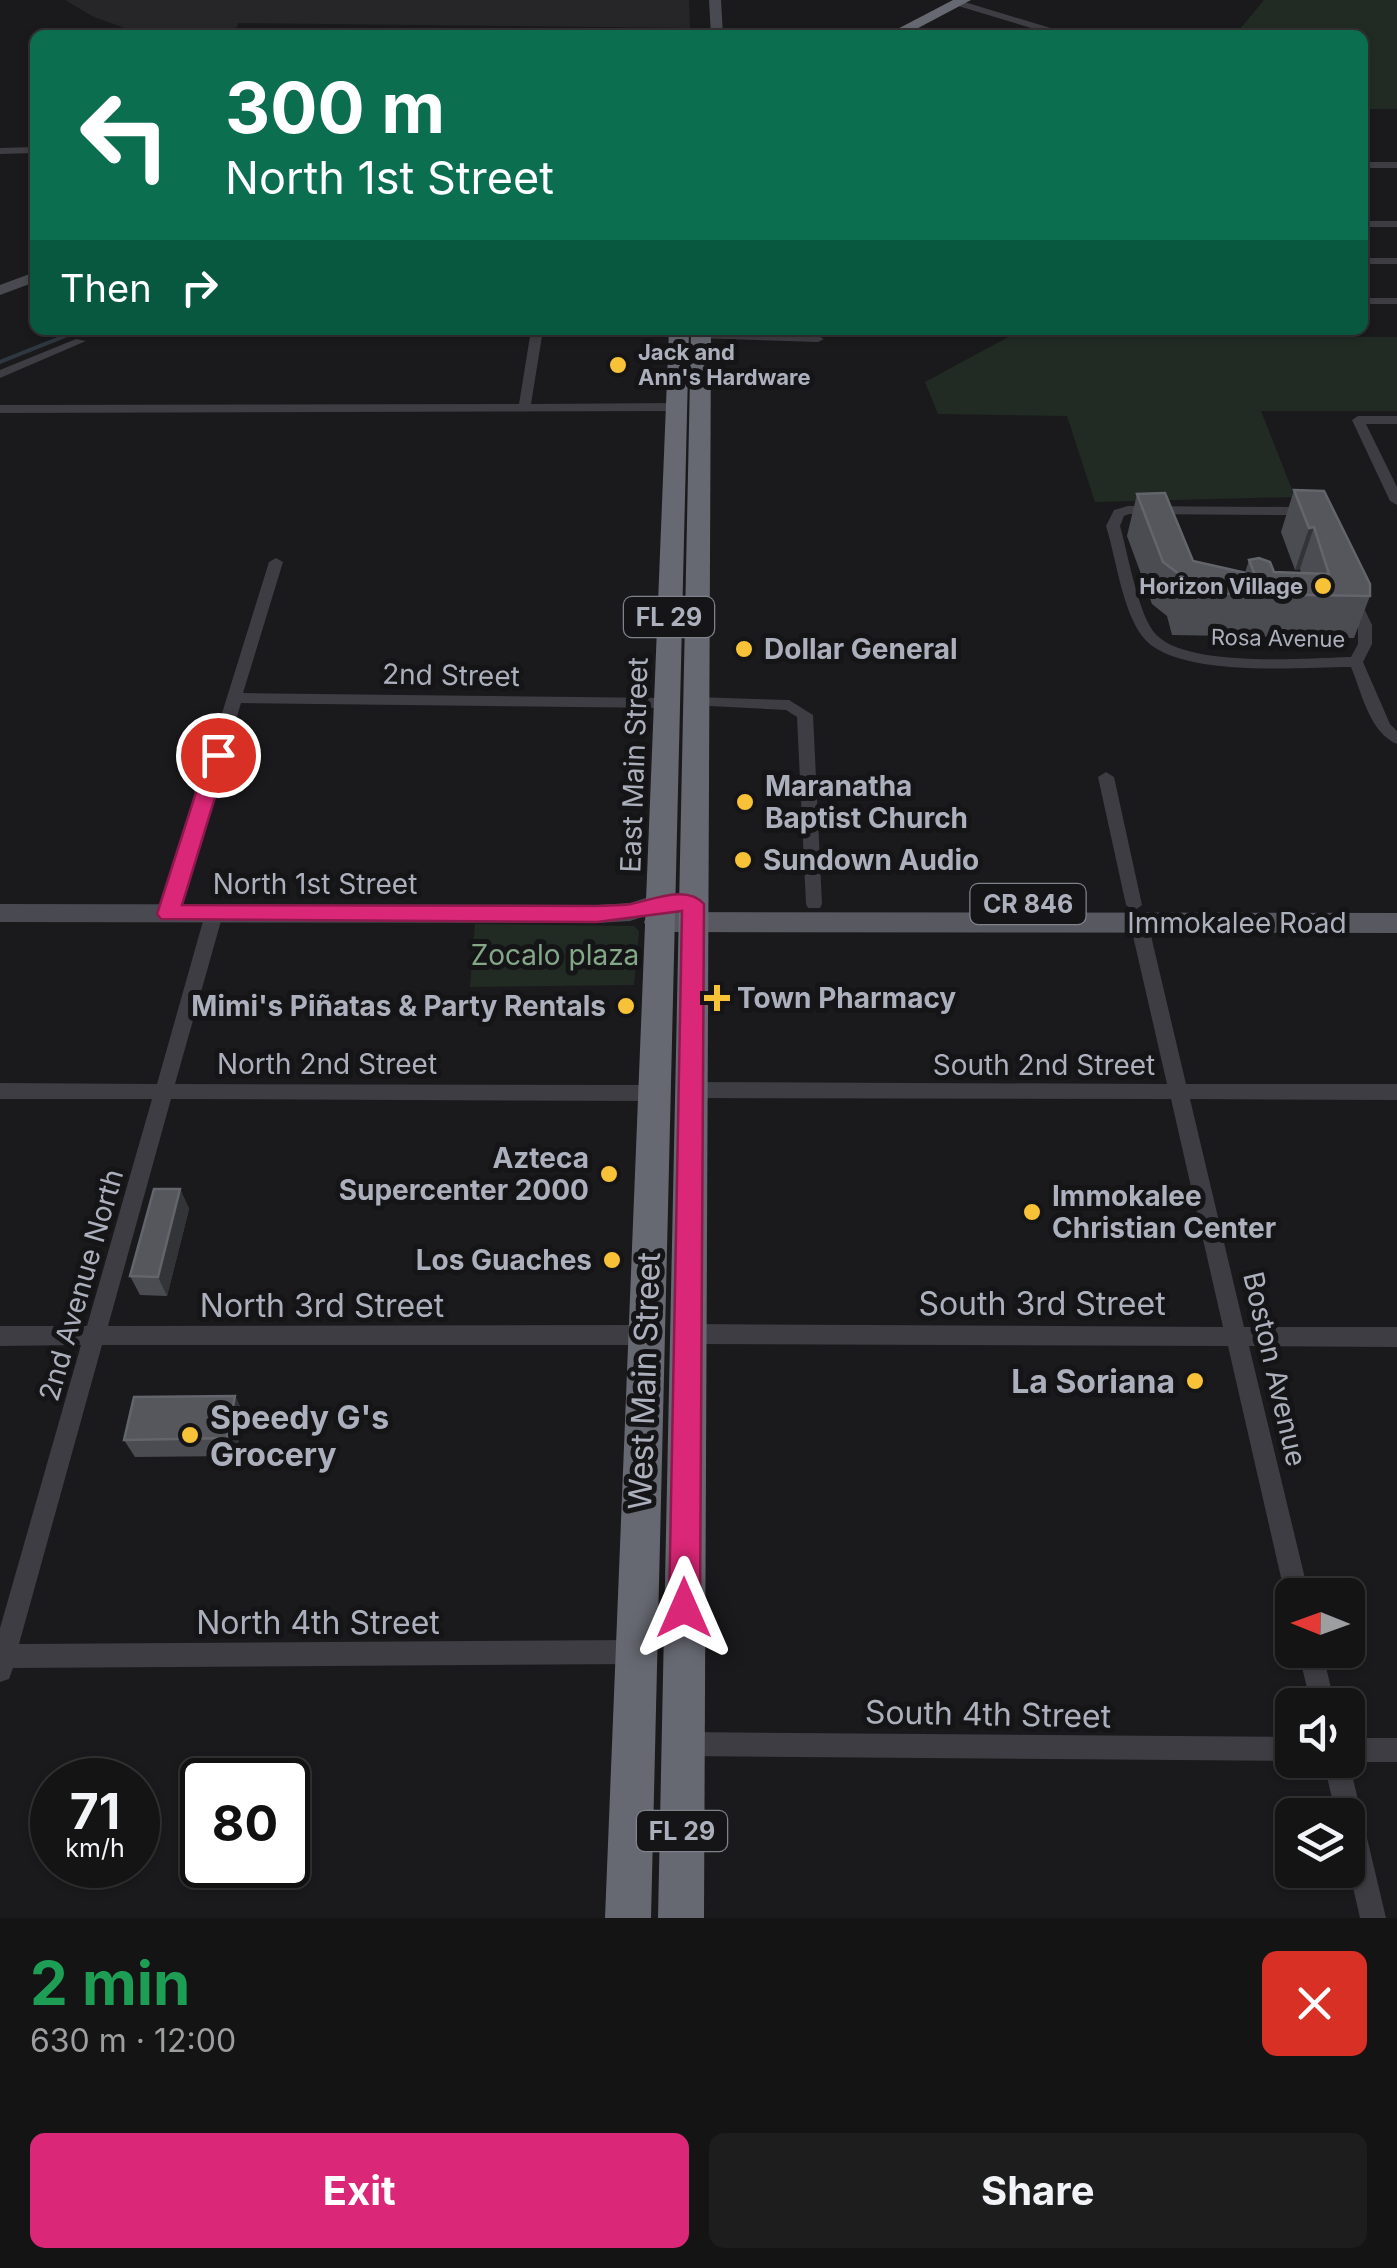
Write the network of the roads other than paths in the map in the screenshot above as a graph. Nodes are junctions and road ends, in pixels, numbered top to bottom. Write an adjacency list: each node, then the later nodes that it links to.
1 (715, 0): 3 (street)
2 (961, 1): 4 (highway); 5 (street)
3 (717, 30)
4 (903, 30)
5 (1048, 30)
6 (30, 150): 7 (street)
7 (0, 151)
8 (1368, 165): 9 (street)
9 (1397, 165)
10 (1368, 224): 11 (street)
11 (1397, 224)
12 (1368, 261): 13 (street)
13 (1397, 261)
14 (30, 279): 15 (street)
15 (0, 290)
16 (1368, 301): 17 (street)
17 (1397, 301)
18 (536, 335): 25 (street)
19 (694, 335): 24 (highway, East Main Street / FL 29)
20 (747, 335): 21 (street)
21 (818, 339)
22 (80, 341): 23 (street)
23 (0, 374)
24 (687, 407): 25 (street); 32 (highway, East Main Street / FL 29); 33 (highway, East Main Street / FL 29)
25 (524, 408): 26 (street)
26 (0, 409)
27 (1397, 420): 28 (street)
28 (1397, 501)
29 (276, 562): 31 (street)
30 (1356, 662): 30 (street, Rosa Avenue); 34 (street, Rosa Avenue)
31 (236, 698): 33 (street, 2nd Street); 41 (street)
32 (694, 702): 33 (highway); 36 (street); 39 (highway, East Main Street / FL 29)
33 (666, 703): 39 (highway, East Main Street / FL 29)
34 (1397, 739)
35 (1106, 777): 43 (street, Boston Avenue)
36 (814, 904): 39 (main road, Immokalee Road / CR 846); 40 (main road, Immokalee Road / CR 846)
37 (1397, 905): 43 (main road, Immokalee Road / CR 846)
38 (0, 913): 41 (street, North 1st Street)
39 (666, 913): 40 (main road, Immokalee Road / CR 846); 42 (street, North 1st Street); 46 (highway, West Main Street / FL 29); 49 (highway, West Main Street / FL 29)
40 (912, 913): 43 (main road, Immokalee Road / CR 846)
41 (168, 914): 42 (street, North 1st Street)
42 (214, 914): 45 (street, 2nd Avenue North)
43 (1137, 914): 44 (main road, Immokalee Road / CR 846); 50 (street, Boston Avenue)
44 (1397, 923)
45 (165, 1090): 47 (street, North 2nd Street); 49 (street, North 2nd Street); 54 (street, 2nd Avenue North)
46 (690, 1090): 50 (street, South 2nd Street); 51 (highway, West Main Street / FL 29)
47 (0, 1091)
48 (1397, 1092): 50 (street, South 2nd Street)
49 (653, 1093): 52 (highway, West Main Street / FL 29)
50 (1180, 1093): 55 (street, Boston Avenue)
51 (687, 1334): 52 (highway); 55 (street, South 3rd Street); 61 (highway, West Main Street / FL 29)
52 (645, 1335): 54 (street, North 3rd Street); 57 (highway, West Main Street / FL 29)
53 (0, 1336): 54 (street, North 3rd Street)
54 (95, 1337): 60 (street, 2nd Avenue North)
55 (1237, 1337): 56 (street, South 3rd Street); 58 (street, Boston Avenue)
56 (1397, 1337)
57 (640, 1516): 59 (highway, West Main Street / FL 29); 61 (main road)
58 (1293, 1578)
59 (636, 1652): 60 (street, North 4th Street); 66 (highway, West Main Street / FL 29)
60 (1, 1661)
61 (683, 1744): 62 (street, South 4th Street); 67 (highway, West Main Street / FL 29)
62 (1275, 1749)
63 (1365, 1750): 64 (street)
64 (1397, 1750)
65 (1340, 1778): 68 (street)
66 (628, 1918)
67 (680, 1918)
68 (1373, 1918)

